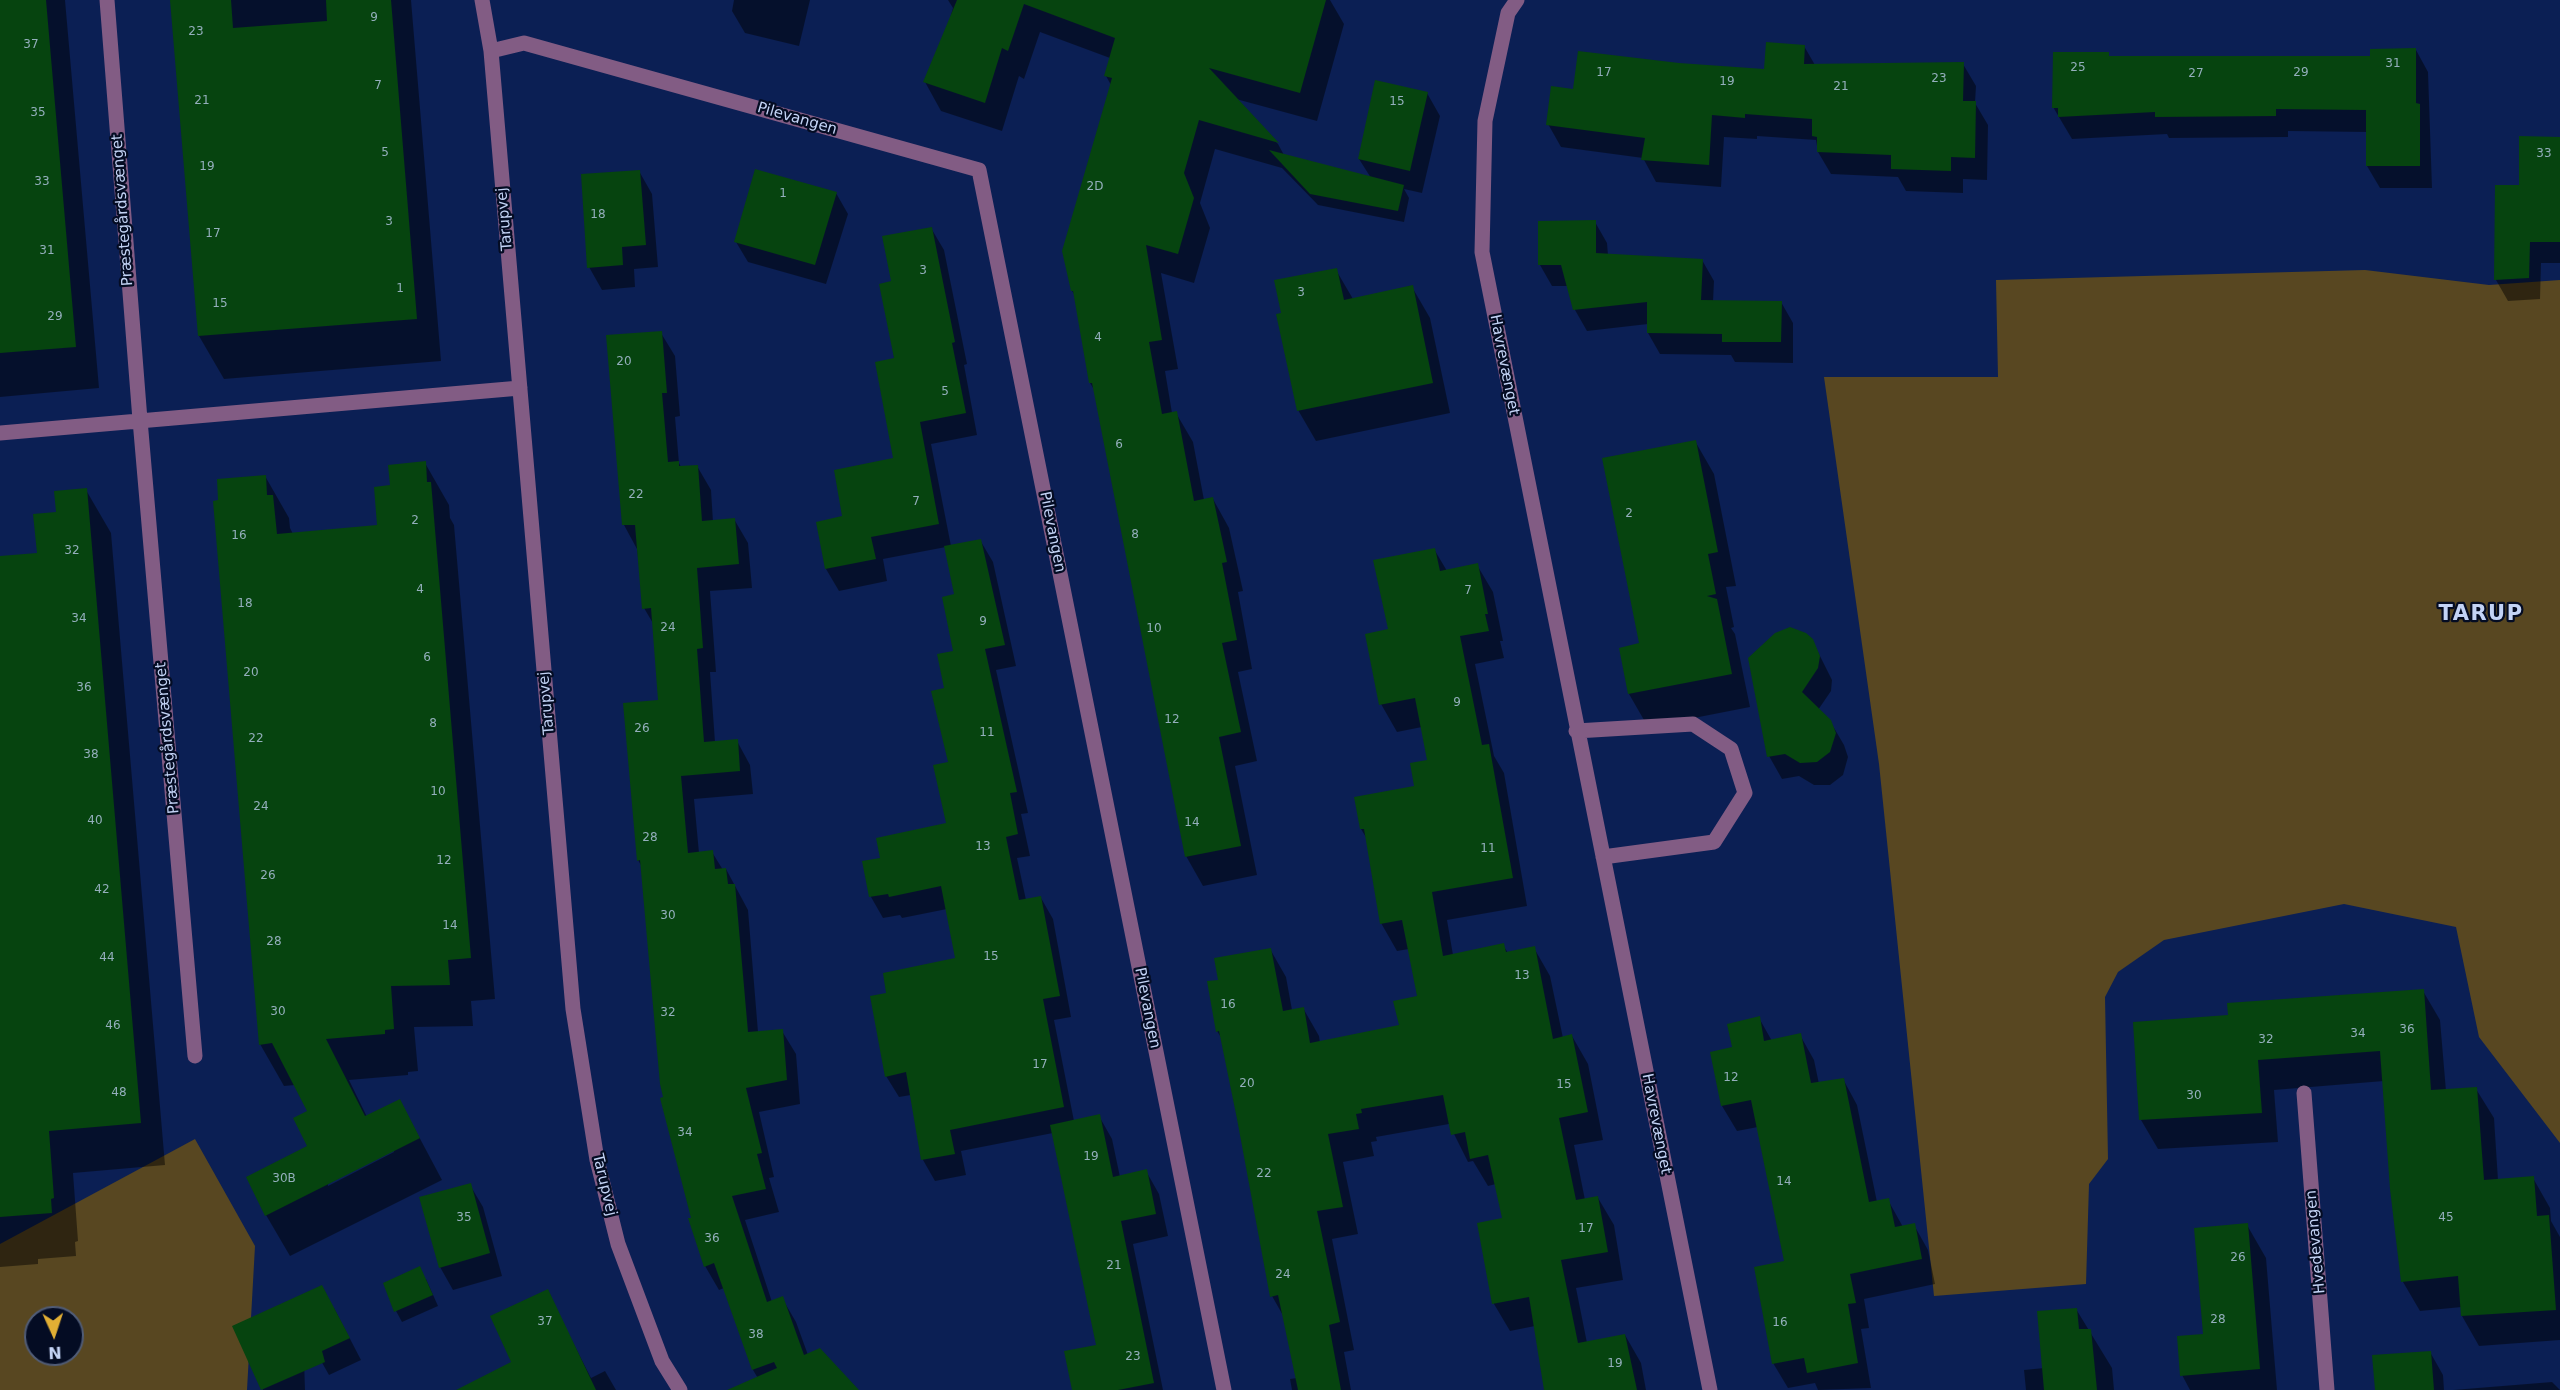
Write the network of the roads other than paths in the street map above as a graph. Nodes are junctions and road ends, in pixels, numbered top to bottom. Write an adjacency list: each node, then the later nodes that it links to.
1 (107, 0): 6 (street, Præstegårdsvænget)
2 (482, 0): 4 (street, Tarupvej)
3 (1517, 0): 8 (street, Havrevænget)
4 (491, 51): 5 (street, Tarupvej); 13 (street, Pilevangen)
5 (519, 388): 6 (street); 12 (street, Tarupvej)
6 (140, 420): 7 (street); 10 (street, Præstegårdsvænget)
7 (0, 433)
8 (1576, 731): 9 (street, Havrevænget); 9 (street)
9 (1603, 857): 14 (street, Havrevænget)
10 (195, 1056)
11 (2304, 1093): 15 (street, Hvedevangen)
12 (680, 1390)
13 (1224, 1390)
14 (1710, 1390)
15 (2327, 1390)

